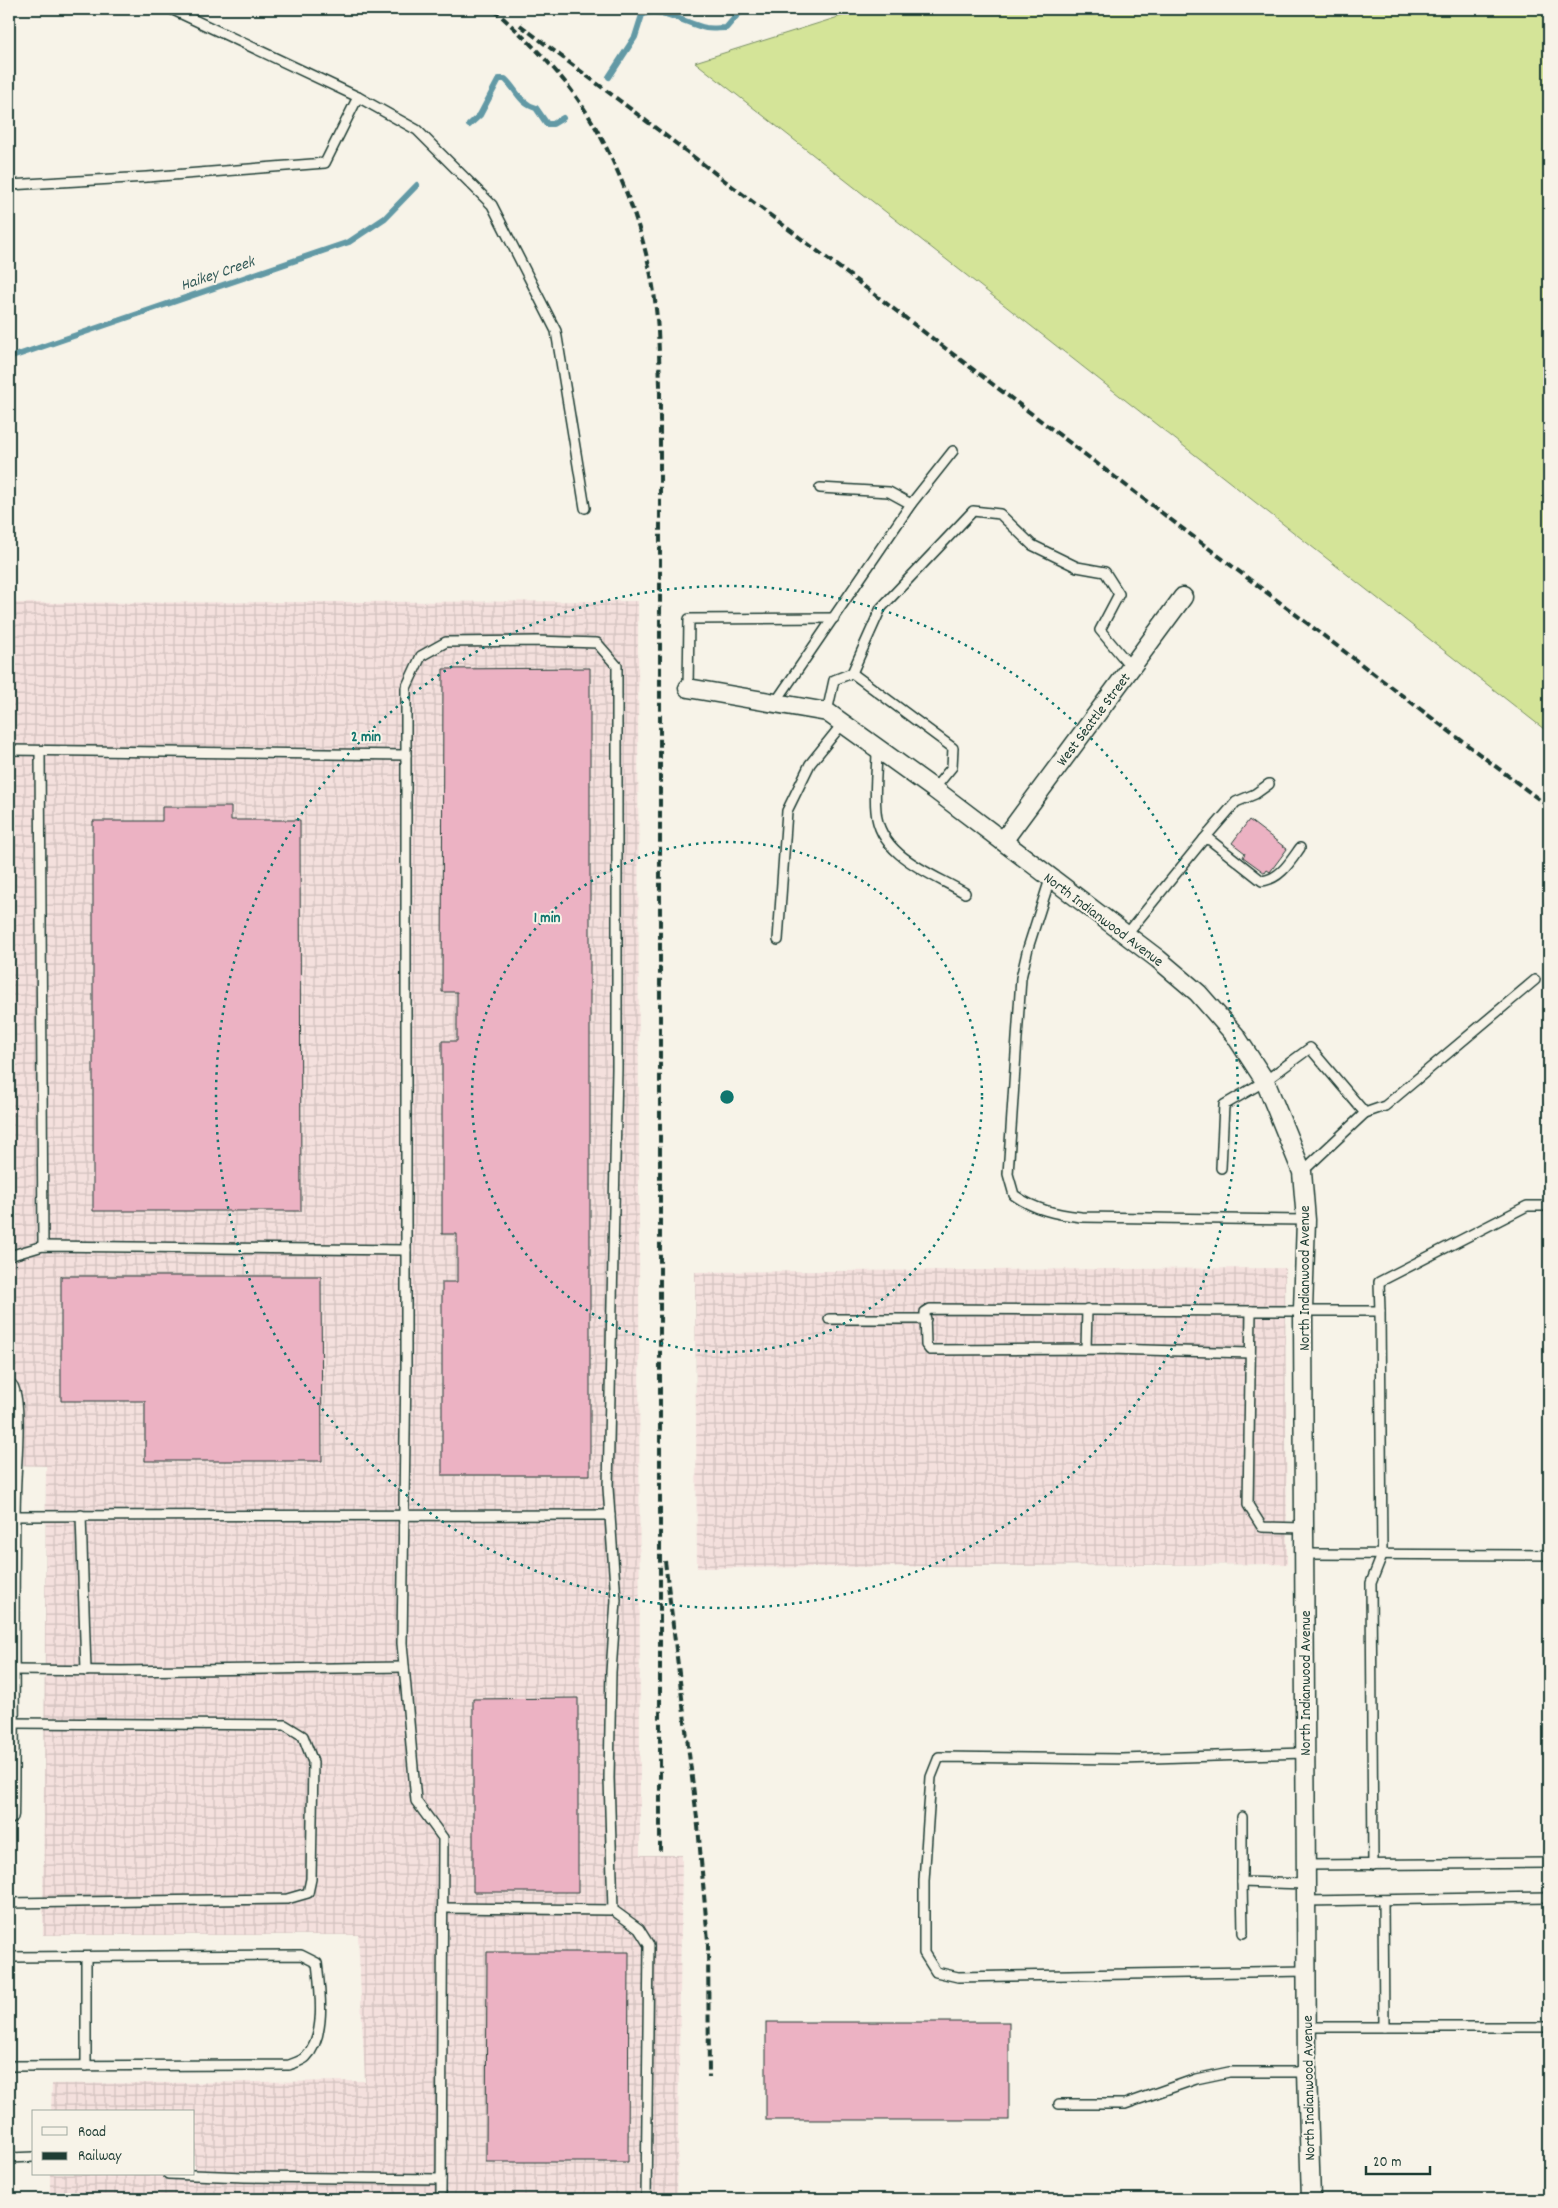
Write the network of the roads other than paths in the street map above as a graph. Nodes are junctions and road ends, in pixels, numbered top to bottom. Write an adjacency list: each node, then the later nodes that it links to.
1 (171, 9): 2 (lane)
2 (358, 97): 3 (lane); 7 (lane)
3 (9, 185)
4 (953, 451): 6 (lane)
5 (820, 488): 6 (lane)
6 (912, 504): 9 (lane)
7 (585, 508)
8 (1183, 597): 10 (street, West Seattle Street)
9 (834, 618): 12 (lane); 13 (lane)
10 (1131, 667): 11 (lane); 23 (street, West Seattle Street)
11 (852, 673): 14 (lane); 21 (lane)
12 (688, 688): 13 (street, North Indianwood Avenue)
13 (775, 703): 14 (street, North Indianwood Avenue)
14 (827, 712): 15 (street, North Indianwood Avenue)
15 (843, 723): 16 (street, North Indianwood Avenue); 28 (lane)
16 (877, 747): 21 (street, North Indianwood Avenue); 26 (lane)
17 (9, 750): 18 (lane)
18 (40, 751): 19 (lane); 36 (lane)
19 (406, 755): 37 (lane); 51 (lane)
20 (1269, 784): 22 (lane)
21 (934, 789): 23 (street, North Indianwood Avenue)
22 (1204, 839): 24 (lane); 27 (lane)
23 (1003, 841): 25 (street, North Indianwood Avenue)
24 (1300, 848)
25 (1050, 878): 27 (street, North Indianwood Avenue); 35 (lane)
26 (965, 893)
27 (1126, 935): 30 (street, North Indianwood Avenue)
28 (778, 940)
29 (1536, 980): 31 (lane)
30 (1265, 1081): 31 (lane); 32 (lane); 33 (street, North Indianwood Avenue)
31 (1365, 1113): 33 (lane)
32 (1221, 1168)
33 (1302, 1172): 35 (street, North Indianwood Avenue)
34 (1549, 1206): 42 (lane)
35 (1306, 1220): 40 (street, North Indianwood Avenue)
36 (43, 1246): 37 (lane); 38 (lane)
37 (406, 1250): 50 (lane)
38 (9, 1256)
39 (1087, 1309): 41 (lane); 44 (lane); 45 (lane)
40 (1303, 1310): 41 (lane); 42 (lane); 53 (street, North Indianwood Avenue)
41 (1251, 1311): 46 (lane)
42 (1380, 1311): 55 (lane)
43 (829, 1319): 44 (lane)
44 (926, 1319): 45 (lane)
45 (1086, 1349): 46 (lane)
46 (1250, 1353): 53 (lane)
47 (9, 1388): 48 (street)
48 (10, 1494): 52 (street)
49 (81, 1515): 50 (lane); 52 (lane); 59 (lane)
50 (405, 1515): 51 (lane); 57 (lane)
51 (610, 1515): 73 (lane)
52 (11, 1516): 58 (street)
53 (1304, 1528): 54 (street, North Indianwood Avenue)
54 (1304, 1554): 55 (lane); 61 (street, North Indianwood Avenue)
55 (1382, 1555): 56 (lane); 65 (lane)
56 (1549, 1555)
57 (404, 1667): 59 (lane); 72 (lane)
58 (11, 1670): 59 (lane); 60 (street)
59 (86, 1671)
60 (10, 1722): 62 (street); 71 (lane)
61 (1305, 1753): 66 (street, North Indianwood Avenue); 77 (lane)
62 (9, 1816)
63 (1242, 1817): 67 (lane)
64 (1549, 1863): 65 (lane)
65 (1373, 1864): 66 (lane)
66 (1306, 1865): 68 (street, North Indianwood Avenue)
67 (1242, 1882): 68 (lane); 74 (lane)
68 (1306, 1892): 70 (lane); 77 (street, North Indianwood Avenue)
69 (1549, 1897): 70 (lane)
70 (1383, 1900): 79 (lane)
71 (9, 1903)
72 (444, 1908): 73 (lane); 88 (lane)
73 (613, 1910): 90 (lane)
74 (1243, 1933)
75 (86, 1956): 76 (lane); 82 (lane); 82 (lane)
76 (9, 1957)
77 (1307, 1971): 78 (street, North Indianwood Avenue)
78 (1307, 2027): 79 (lane); 83 (street, North Indianwood Avenue)
79 (1384, 2027): 80 (lane)
80 (1549, 2027)
81 (9, 2066): 82 (lane)
82 (86, 2066)
83 (1307, 2072): 84 (lane); 91 (street, North Indianwood Avenue)
84 (1059, 2104)
85 (32, 2157): 86 (lane)
86 (9, 2158)
87 (195, 2175): 88 (lane)
88 (441, 2178): 89 (lane)
89 (441, 2199)
90 (646, 2199)
91 (1311, 2199)

